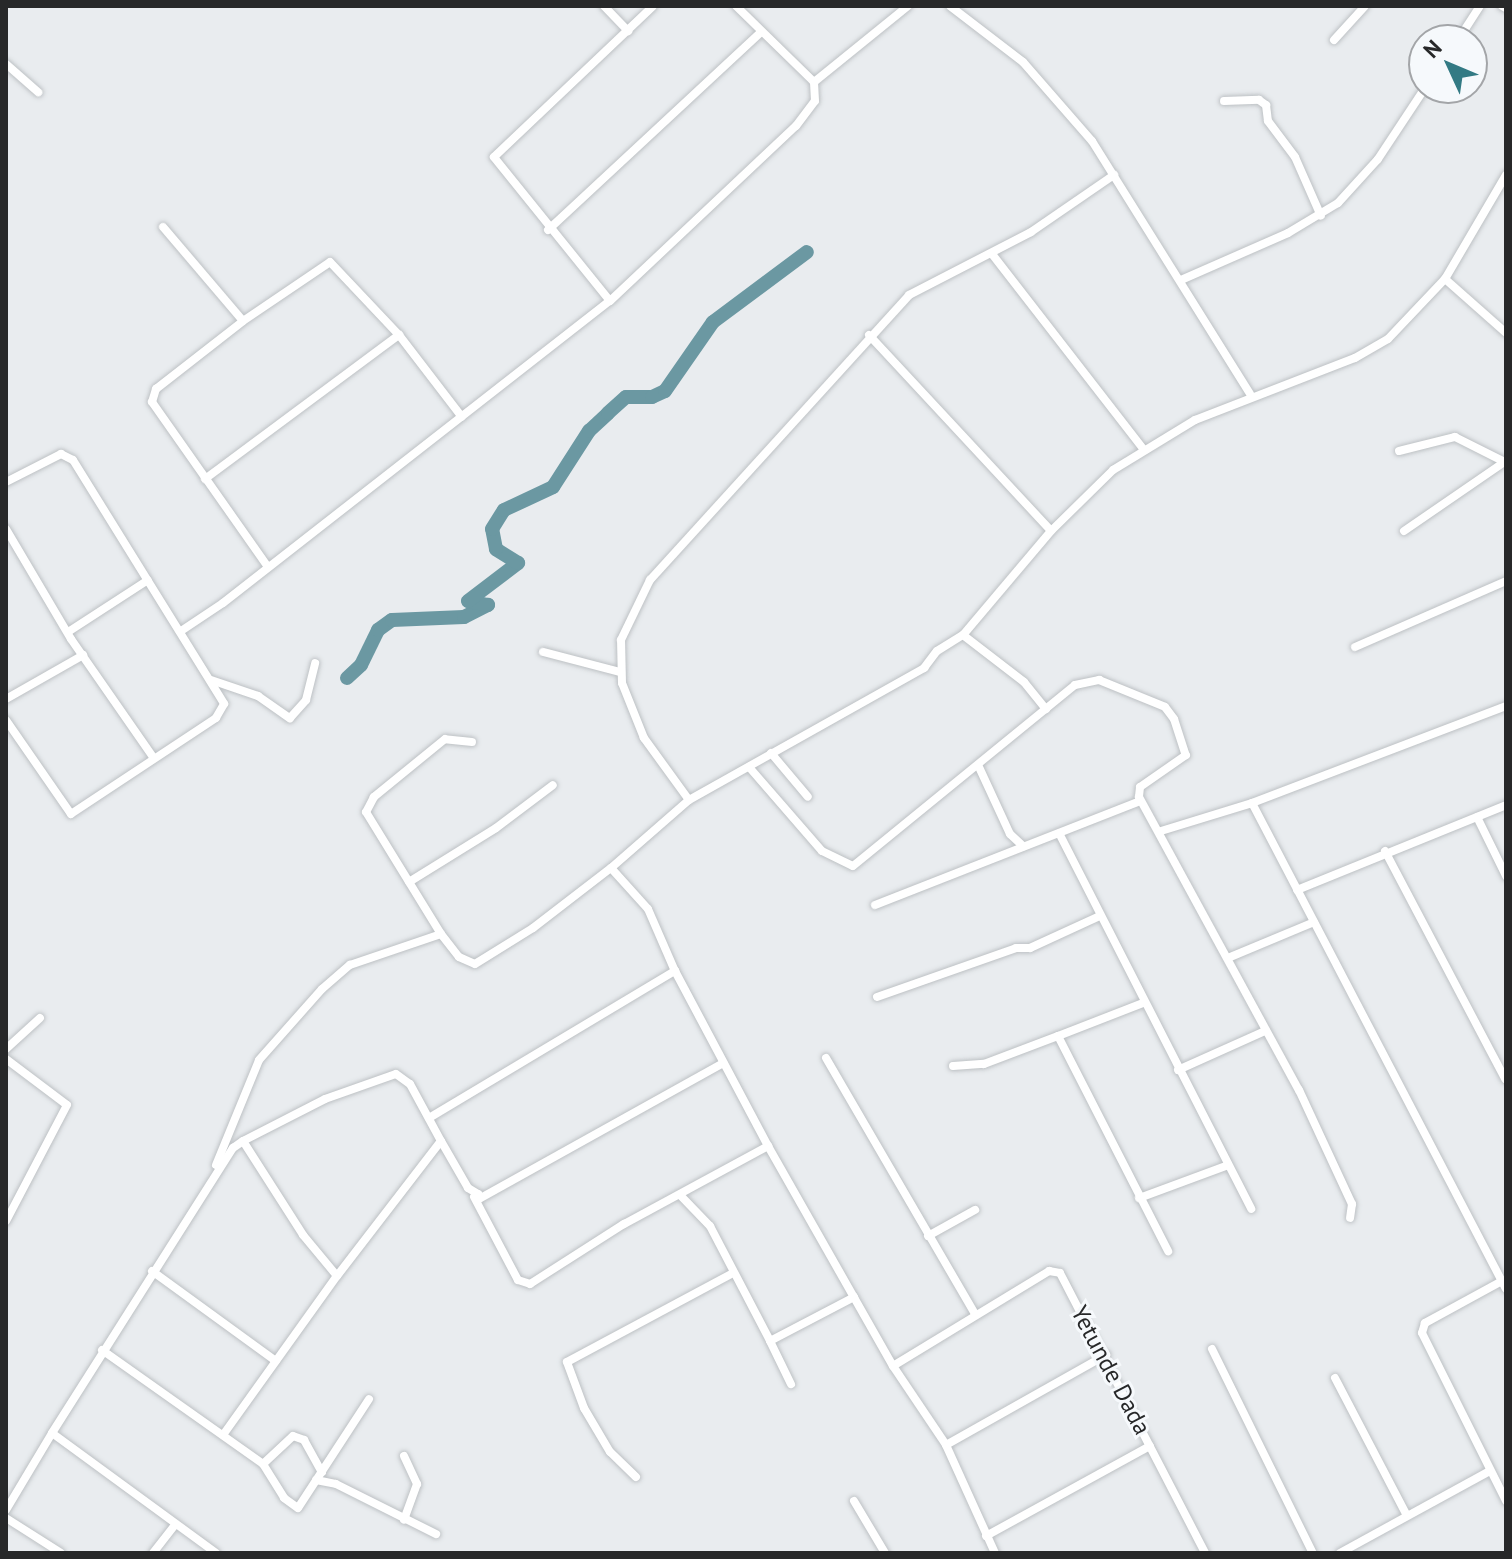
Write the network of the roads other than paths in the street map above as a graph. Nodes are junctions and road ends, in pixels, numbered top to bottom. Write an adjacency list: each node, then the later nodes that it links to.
1 (604, 6): 9 (street)
2 (653, 6): 9 (street)
3 (736, 6): 10 (street)
4 (908, 6): 13 (street)
5 (950, 6): 17 (street)
6 (1365, 6): 11 (street)
7 (1480, 6): 8 (street)
8 (1468, 24)
9 (628, 31): 21 (street)
10 (760, 33): 13 (street); 21 (street)
11 (1334, 40)
12 (6, 64): 14 (street)
13 (814, 82): 25 (street)
14 (38, 92)
15 (1224, 101): 19 (street)
16 (1414, 104): 19 (street)
17 (1114, 175): 22 (street); 24 (street)
18 (1506, 175): 23 (street)
19 (1321, 216): 24 (street)
20 (163, 227): 26 (street)
21 (548, 230): 25 (street)
22 (992, 254): 29 (street); 32 (street)
23 (1445, 279): 27 (street); 30 (street)
24 (1181, 280): 30 (street)
25 (610, 301): 31 (street)
26 (243, 321): 28 (street); 35 (street)
27 (1506, 333)
28 (399, 335): 31 (street); 35 (street)
29 (869, 335): 38 (street); 50 (street)
30 (1250, 394): 32 (street)
31 (462, 417): 40 (street)
32 (1143, 449): 38 (street)
33 (1399, 451): 34 (street)
34 (1506, 461): 39 (street)
35 (205, 479): 40 (street)
36 (6, 482): 41 (street)
37 (6, 529): 44 (street)
38 (1051, 531): 45 (street)
39 (1404, 531)
40 (268, 567): 43 (street)
41 (148, 580): 43 (street); 44 (street)
42 (1506, 581): 46 (street)
43 (181, 631): 51 (street)
44 (68, 632): 48 (street)
45 (963, 635): 54 (street); 57 (street)
46 (1355, 647)
47 (543, 652): 50 (street)
48 (83, 655): 52 (street); 58 (street)
49 (315, 663): 51 (street)
50 (620, 672): 63 (street)
51 (211, 680): 58 (street)
52 (6, 699)
53 (1506, 706): 65 (street)
54 (1046, 709): 60 (street); 64 (street)
55 (6, 720): 58 (street)
56 (472, 742): 74 (street)
57 (771, 753): 59 (street); 62 (street)
58 (153, 757)
59 (749, 767): 60 (street); 63 (street)
60 (979, 767): 70 (street)
61 (553, 785): 74 (street)
62 (808, 797)
63 (689, 800): 72 (street)
64 (1140, 801): 68 (street); 69 (street)
65 (1252, 803): 68 (street); 75 (street)
66 (1506, 805): 67 (street)
67 (1477, 817): 71 (street); 73 (street)
68 (1161, 831): 80 (street)
69 (1060, 835): 70 (street); 77 (street)
70 (1023, 846): 76 (street)
71 (1385, 851): 75 (street); 93 (street)
72 (611, 868): 79 (street); 81 (street)
73 (1506, 876)
74 (409, 882): 79 (street)
75 (1297, 890): 78 (street)
76 (875, 905)
77 (1100, 916): 82 (street); 83 (street)
78 (1314, 922): 80 (street); 112 (street)
79 (441, 934): 99 (street)
80 (1228, 958): 85 (street)
81 (675, 971): 90 (street); 94 (street)
82 (877, 997)
83 (1143, 1003): 86 (street); 92 (street)
84 (40, 1018): 87 (street)
85 (1265, 1031): 92 (street); 105 (street)
86 (1058, 1036): 91 (street); 102 (street)
87 (6, 1049)
88 (826, 1058): 107 (street)
89 (6, 1059): 106 (street)
90 (723, 1063): 97 (street); 100 (street)
91 (953, 1066)
92 (1178, 1070): 98 (street)
93 (1505, 1079)
94 (429, 1118): 95 (street); 96 (street)
95 (243, 1141): 99 (street); 111 (street)
96 (441, 1141): 100 (street); 111 (street)
97 (768, 1146): 101 (street); 113 (street)
98 (1228, 1165): 102 (street); 103 (street)
99 (215, 1169): 109 (street)
100 (472, 1192): 101 (street)
101 (681, 1196): 110 (street)
102 (1139, 1198): 108 (street)
103 (1251, 1209)
104 (975, 1210): 107 (street)
105 (1350, 1218)
106 (6, 1221)
107 (928, 1236): 114 (street)
108 (1168, 1251)
109 (152, 1271): 117 (street); 119 (street)
110 (731, 1274): 115 (street); 132 (street)
111 (337, 1276): 119 (street)
112 (1504, 1285): 130 (street)
113 (854, 1297): 115 (street); 120 (street)
114 (975, 1314): 118 (street, Yetunde Dada); 120 (street)
115 (770, 1341): 122 (street)
116 (1212, 1349): 149 (street)
117 (102, 1350): 124 (street); 125 (street)
118 (1106, 1355): 126 (street); 127 (street, Yetunde Dada)
119 (276, 1361): 125 (street)
120 (893, 1366): 126 (street)
121 (1335, 1378): 137 (street)
122 (791, 1384)
123 (369, 1399): 131 (street)
124 (52, 1433): 136 (street); 140 (street)
125 (223, 1435): 129 (street)
126 (946, 1445): 142 (street)
127 (1150, 1446): 142 (street); 148 (street, Yetunde Dada)
128 (404, 1456): 139 (street)
129 (263, 1464): 131 (street); 133 (street)
130 (1490, 1471): 135 (street); 137 (street)
131 (322, 1472): 133 (street)
132 (636, 1477)
133 (316, 1480): 139 (street)
134 (854, 1501): 146 (street)
135 (1506, 1501)
136 (6, 1510)
137 (1406, 1514): 150 (street)
138 (6, 1518): 143 (street)
139 (404, 1520): 141 (street)
140 (175, 1525): 144 (street); 145 (street)
141 (436, 1534)
142 (986, 1536): 147 (street)
143 (61, 1553)
144 (153, 1553)
145 (216, 1553)
146 (885, 1553)
147 (995, 1553)
148 (1205, 1553)
149 (1313, 1553)
150 (1340, 1553)

